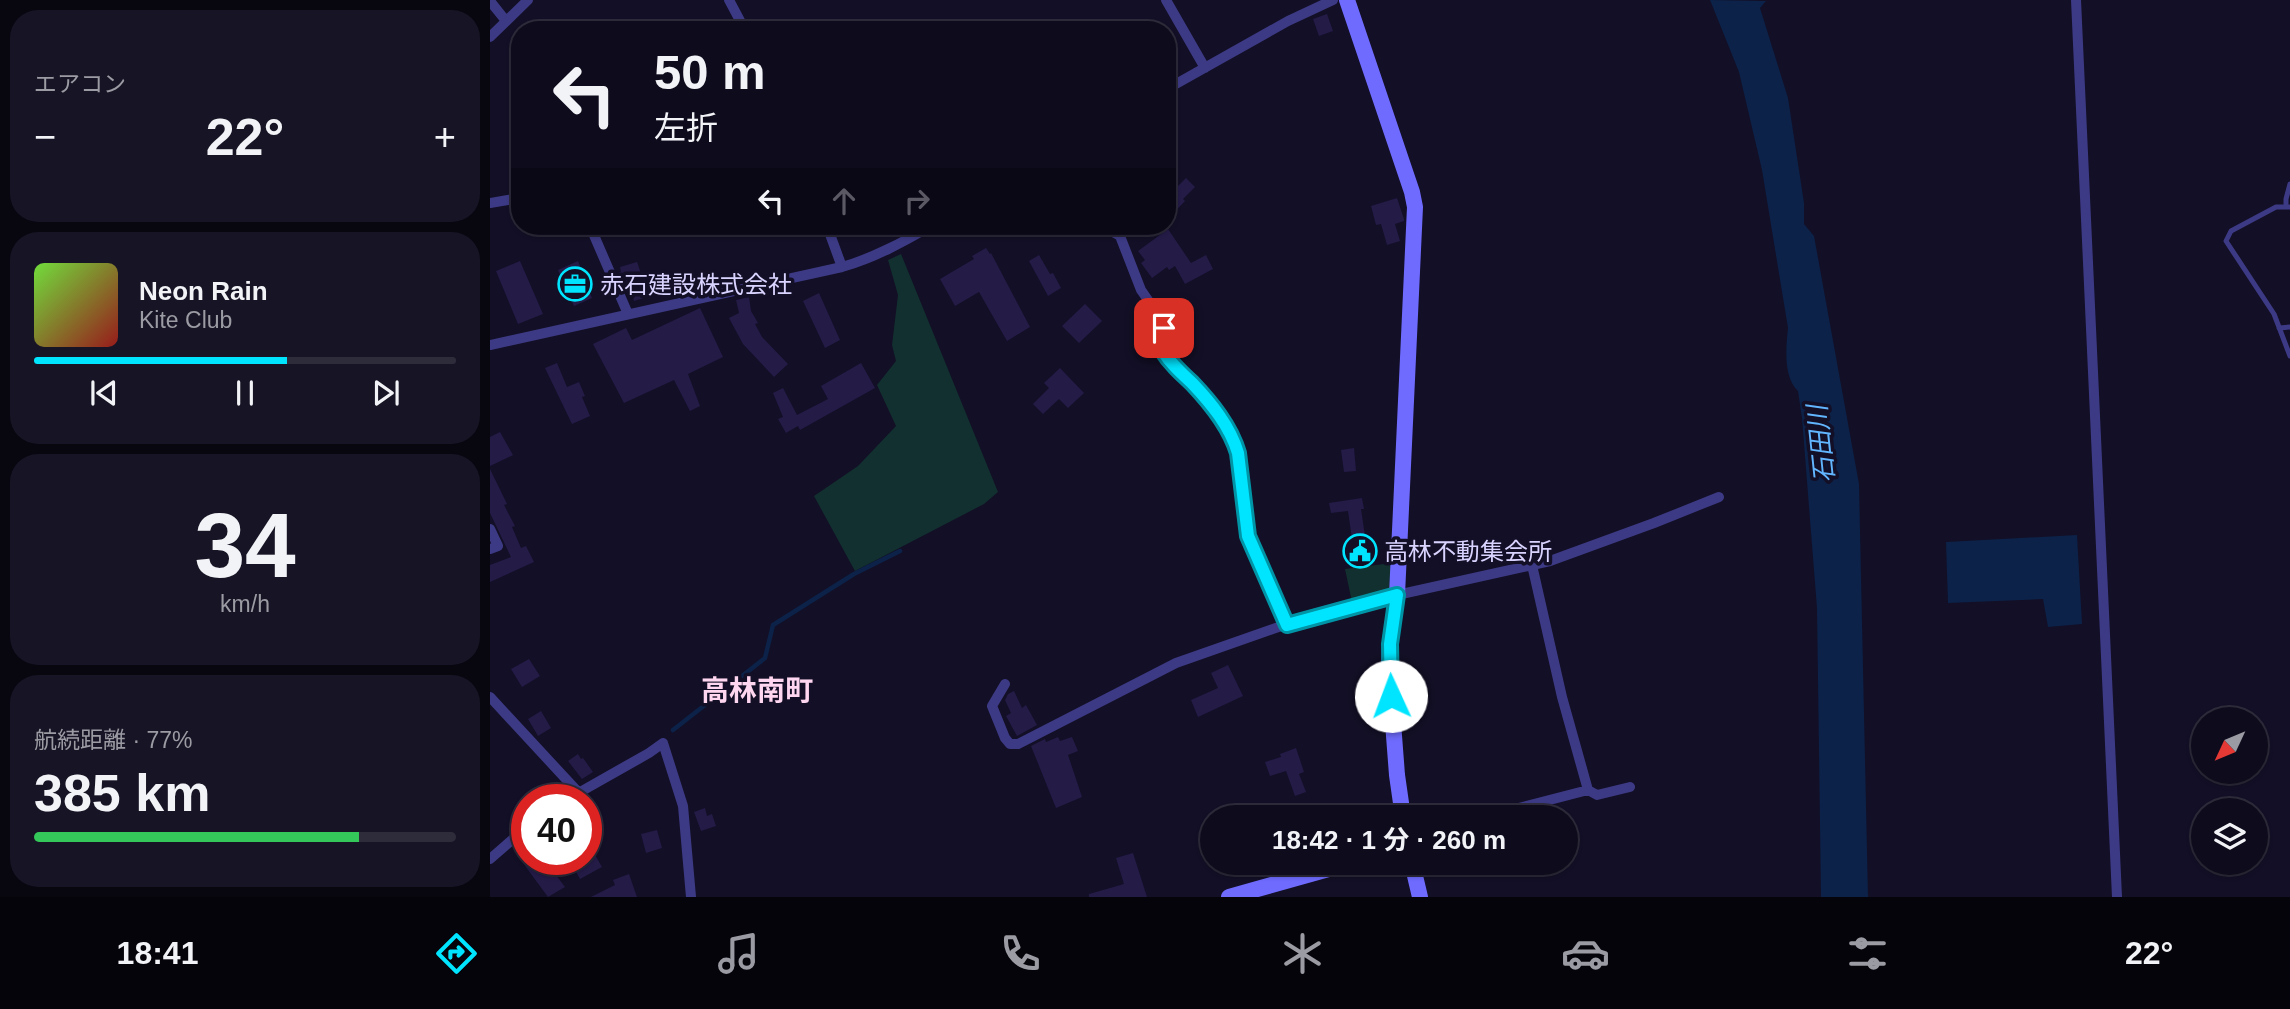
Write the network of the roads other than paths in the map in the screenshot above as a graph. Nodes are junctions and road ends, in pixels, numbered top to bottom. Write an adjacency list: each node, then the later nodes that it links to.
1 (528, 0): 8 (street)
2 (729, 0): 9 (street)
3 (1166, 0): 11 (street)
4 (1333, 0): 11 (street)
5 (1347, 0): 31 (street)
6 (2076, 0): 48 (street)
7 (490, 1): 8 (street)
8 (506, 21): 10 (street)
9 (740, 21)
10 (490, 37)
11 (1205, 68): 12 (street)
12 (1176, 84)
13 (2290, 184): 16 (lane)
14 (511, 200): 15 (street)
15 (490, 203)
16 (2288, 206): 24 (lane)
17 (594, 235): 22 (street)
18 (830, 235): 21 (street)
19 (916, 235): 21 (street)
20 (1118, 235): 32 (street)
21 (842, 267): 22 (street)
22 (628, 314): 25 (street)
23 (2290, 327): 24 (lane)
24 (2279, 328): 26 (lane)
25 (490, 345)
26 (2290, 356)
27 (1719, 497): 30 (street)
28 (490, 529): 29 (street)
29 (490, 549)
30 (1532, 565): 31 (street); 38 (street)
31 (1397, 595): 32 (street); 39 (street)
32 (1287, 625): 33 (street)
33 (1005, 684)
34 (490, 697): 35 (street)
35 (571, 784)
36 (593, 784): 45 (street)
37 (1630, 787): 38 (street)
38 (1588, 790): 40 (street)
39 (1401, 805)
40 (1530, 805)
41 (511, 841): 42 (street)
42 (490, 859)
43 (1307, 875): 46 (street)
44 (1415, 875): 47 (street)
45 (690, 897)
46 (1229, 897)
47 (1420, 897)
48 (2116, 897)

